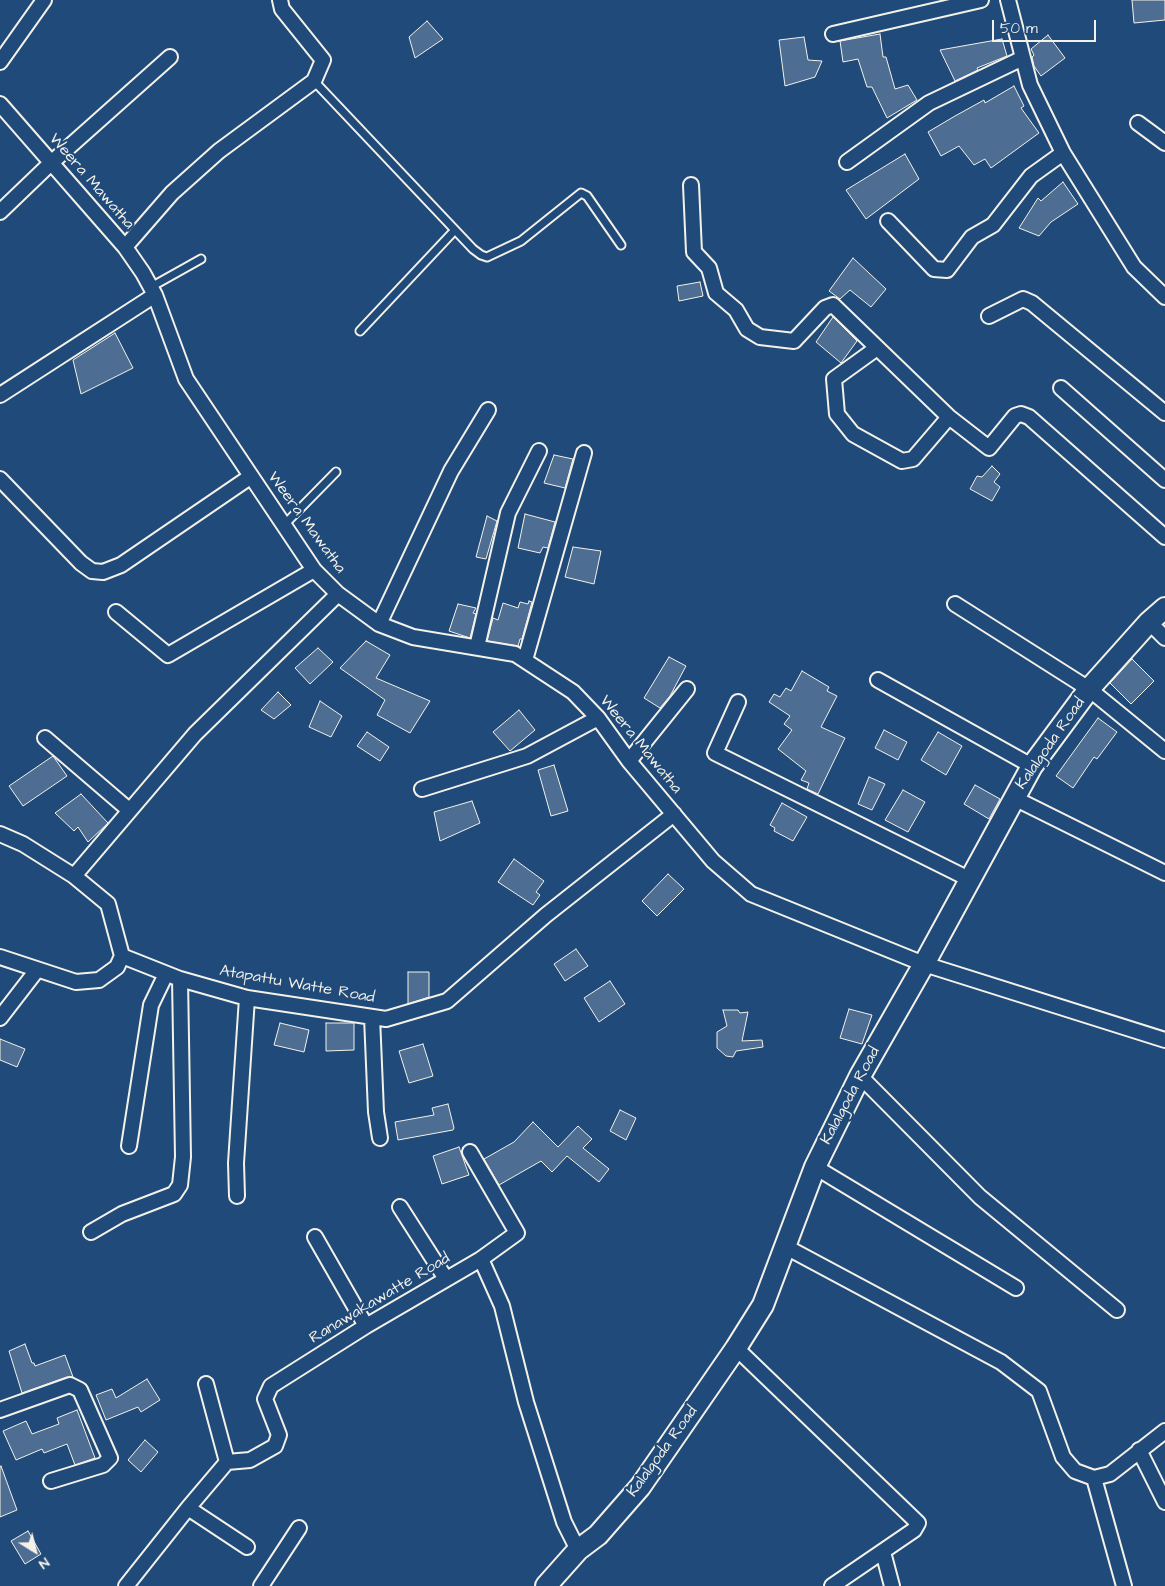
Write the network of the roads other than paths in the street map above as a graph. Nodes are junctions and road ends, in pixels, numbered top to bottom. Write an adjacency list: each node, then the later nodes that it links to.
1 (44, 0): 6 (street)
2 (280, 0): 10 (street)
3 (981, 0): 5 (street)
4 (1012, 2): 8 (street)
5 (833, 34)
6 (5, 47): 9 (street)
7 (170, 57): 16 (street)
8 (1023, 58): 14 (street); 15 (street)
9 (0, 62)
10 (314, 81): 20 (lane); 22 (street)
11 (0, 104): 16 (street, Weera Mawatha)
12 (1138, 123): 13 (street)
13 (1165, 143)
14 (1064, 153): 19 (street); 25 (street)
15 (847, 162)
16 (51, 163): 18 (street); 22 (street, Weera Mawatha)
17 (691, 185): 28 (street)
18 (0, 212)
19 (888, 221)
20 (455, 230): 21 (lane); 27 (lane)
21 (621, 244)
22 (124, 247): 24 (street, Weera Mawatha)
23 (200, 259): 24 (lane)
24 (153, 291): 30 (street); 37 (street, Weera Mawatha)
25 (1165, 297)
26 (989, 316): 32 (street)
27 (360, 331)
28 (877, 348): 33 (street); 33 (street)
29 (1061, 388): 39 (street)
30 (0, 395)
31 (488, 410): 48 (street)
32 (1165, 413)
33 (949, 417): 41 (street)
34 (539, 452): 50 (street)
35 (584, 453): 51 (street)
36 (336, 472): 40 (lane)
37 (250, 477): 38 (street); 40 (street, Weera Mawatha)
38 (0, 479)
39 (1165, 480)
40 (284, 525): 42 (street, Weera Mawatha)
41 (1165, 537)
42 (314, 570): 43 (street, Weera Mawatha); 46 (street)
43 (338, 594): 48 (street, Weera Mawatha); 63 (street)
44 (954, 604): 54 (street)
45 (1165, 608): 47 (street, Kalalgoda Road)
46 (116, 612)
47 (1149, 622): 49 (street); 54 (street, Kalalgoda Road)
48 (378, 624): 50 (street, Weera Mawatha)
49 (1165, 638)
50 (476, 648): 51 (street, Weera Mawatha)
51 (525, 660): 56 (street, Weera Mawatha)
52 (878, 680): 60 (street)
53 (688, 689): 59 (street)
54 (1089, 690): 58 (street); 60 (street, Kalalgoda Road)
55 (738, 702): 68 (street)
56 (598, 718): 59 (street, Weera Mawatha); 61 (street)
57 (45, 738): 63 (street)
58 (1165, 751)
59 (629, 761): 64 (street, Weera Mawatha)
60 (1032, 766): 62 (street, Kalalgoda Road)
61 (422, 789)
62 (1014, 798): 66 (street); 68 (street, Kalalgoda Road)
63 (129, 810): 67 (street)
64 (674, 814): 71 (street, Weera Mawatha); 77 (street, Atapattu Watte Road)
65 (0, 834): 67 (street)
66 (1165, 873)
67 (74, 876): 69 (street)
68 (969, 879): 71 (street, Kalalgoda Road)
69 (122, 956): 72 (street); 73 (street, Atapattu Watte Road)
70 (0, 957): 72 (street)
71 (924, 964): 78 (street, Weera Mawatha); 79 (street, Kalalgoda Road)
72 (37, 970): 76 (street)
73 (166, 974): 74 (street, Atapattu Watte Road); 81 (street)
74 (180, 980): 75 (street, Atapattu Watte Road); 86 (street)
75 (247, 998): 77 (street, Atapattu Watte Road); 84 (street)
76 (0, 1018)
77 (372, 1018): 80 (street)
78 (1165, 1040)
79 (860, 1076): 83 (street, Kalalgoda Road); 92 (street)
80 (380, 1138)
81 (129, 1146)
82 (470, 1152): 89 (street, Ranawakawatte Road)
83 (815, 1167): 88 (street, Kalalgoda Road); 91 (street)
84 (237, 1196)
85 (400, 1207): 90 (street)
86 (90, 1232)
87 (315, 1237): 93 (street)
88 (786, 1247): 94 (street, Kalalgoda Road); 100 (street)
89 (481, 1259): 90 (street, Ranawakawatte Road); 106 (street)
90 (446, 1279): 93 (street, Ranawakawatte Road)
91 (1016, 1288)
92 (1117, 1310)
93 (366, 1326): 99 (street, Ranawakawatte Road)
94 (736, 1348): 106 (street, Kalalgoda Road); 107 (street)
95 (206, 1384): 99 (street)
96 (0, 1410): 101 (street)
97 (1165, 1431): 98 (street)
98 (1140, 1450): 100 (street); 102 (street)
99 (227, 1462): 103 (street)
100 (1094, 1478): 113 (street)
101 (51, 1481)
102 (1165, 1502)
103 (188, 1508): 105 (street); 108 (street)
104 (299, 1528): 109 (street)
105 (247, 1547)
106 (578, 1550): 110 (street, Kalalgoda Road)
107 (883, 1552): 111 (street); 112 (street)
108 (126, 1586)
109 (261, 1586)
110 (546, 1586)
111 (832, 1586)
112 (892, 1586)
113 (1124, 1586)

